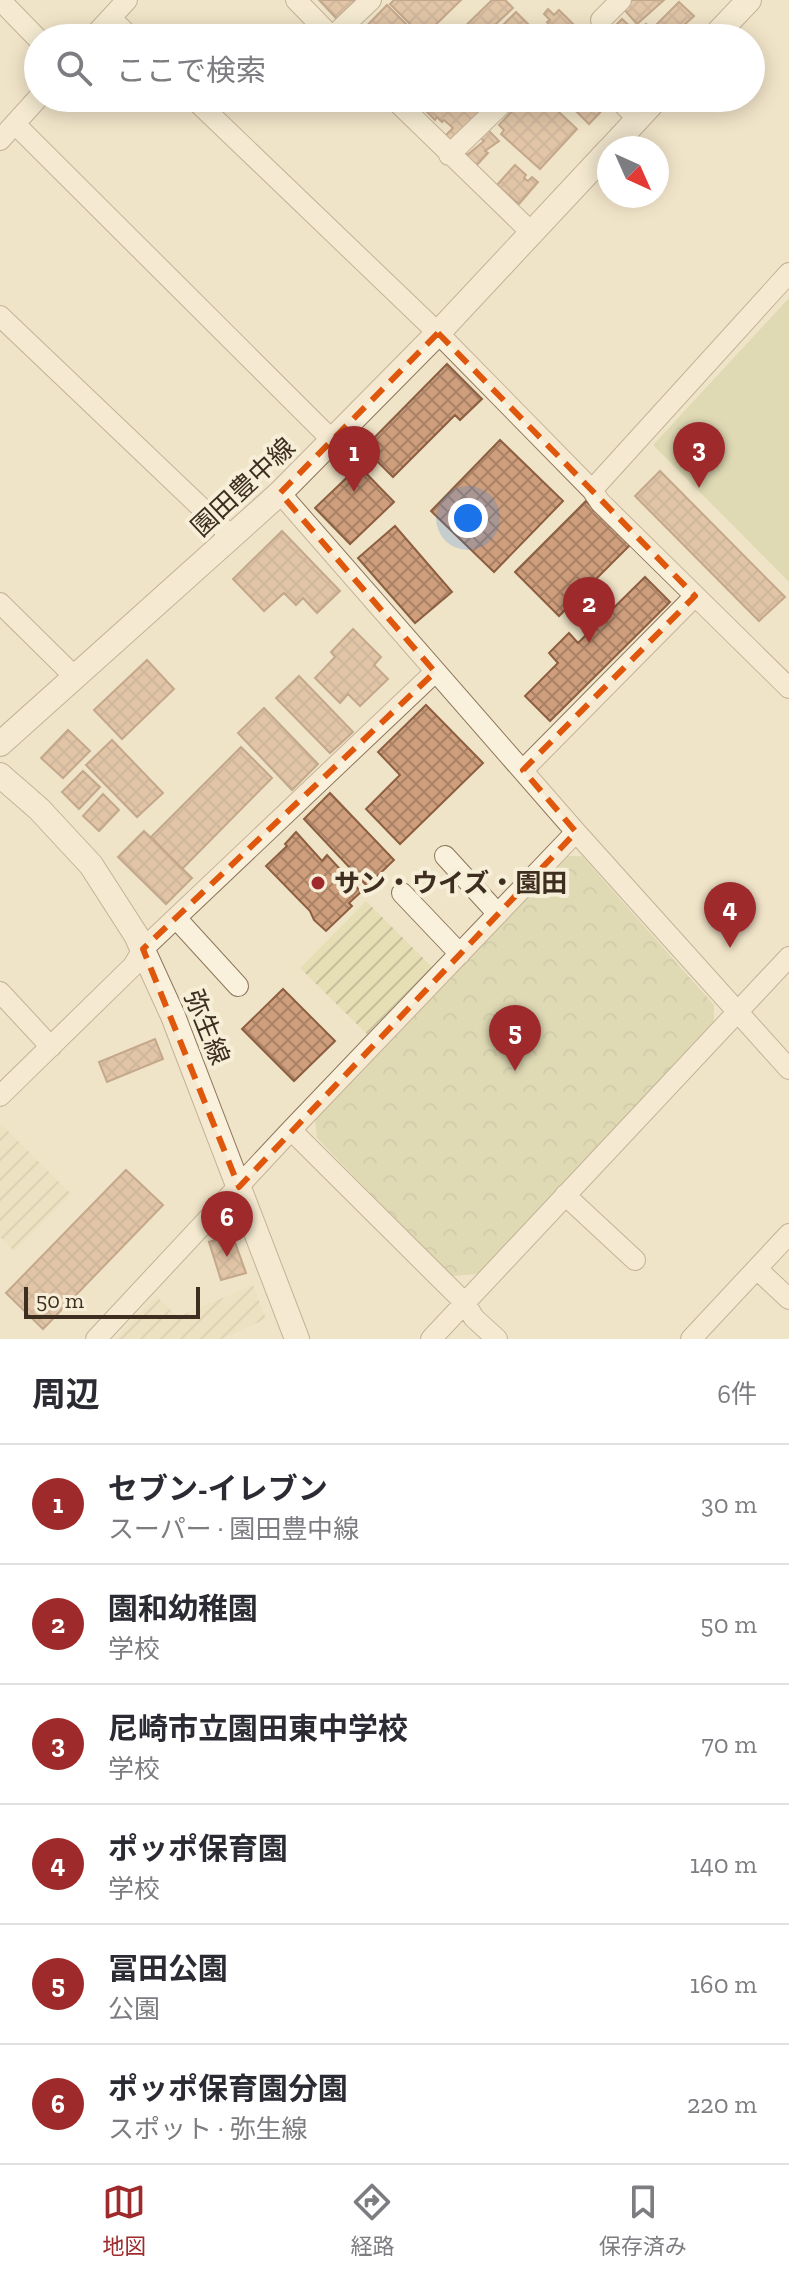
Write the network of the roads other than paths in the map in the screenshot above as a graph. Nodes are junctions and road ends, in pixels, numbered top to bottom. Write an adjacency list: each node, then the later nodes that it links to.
1 (0, 0): 14 (street)
2 (127, 0): 7 (street)
3 (296, 0): 11 (street)
4 (371, 0): 12 (street)
5 (621, 0): 8 (street)
6 (749, 0): 13 (street)
7 (111, 18): 9 (street); 10 (street)
8 (601, 20)
9 (105, 24)
10 (117, 24)
11 (319, 24)
12 (347, 24)
13 (726, 24)
14 (24, 25)
15 (26, 112): 22 (street)
16 (208, 112): 30 (street)
17 (407, 112): 25 (street)
18 (494, 112): 25 (street)
19 (631, 112): 21 (street)
20 (644, 112): 21 (street, 園田豊中線)
21 (638, 119): 23 (street, 園田豊中線)
22 (15, 124): 24 (street); 31 (street)
23 (622, 136)
24 (0, 140)
25 (449, 155): 27 (street)
26 (597, 163): 27 (street, 園田豊中線)
27 (533, 234): 30 (street, 園田豊中線)
28 (789, 273): 32 (street)
29 (0, 316): 34 (street)
30 (438, 333): 31 (street, 園田豊中線); 32 (street)
31 (332, 440): 33 (street, 園田豊中線)
32 (592, 490): 35 (street)
33 (280, 493): 34 (street, 園田豊中線); 37 (street)
34 (232, 537): 38 (street, 園田豊中線)
35 (695, 596): 39 (street); 41 (street)
36 (0, 603): 38 (street)
37 (435, 672): 41 (street); 47 (street)
38 (75, 677): 40 (street, 園田豊中線)
39 (789, 688)
40 (0, 744)
41 (523, 770): 43 (street)
42 (0, 775): 48 (street, 弥生線)
43 (576, 832): 46 (street); 53 (street)
44 (445, 856): 46 (street)
45 (402, 893): 49 (street)
46 (498, 914): 49 (street)
47 (176, 918): 48 (street); 51 (street)
48 (143, 949): 54 (street); 58 (street, 弥生線)
49 (460, 954): 57 (street)
50 (789, 957): 53 (street)
51 (238, 986)
52 (0, 992): 54 (street)
53 (736, 1012): 55 (street); 59 (street)
54 (51, 1047): 56 (street)
55 (789, 1069)
56 (0, 1096)
57 (291, 1130): 58 (street); 64 (street)
58 (239, 1187): 65 (street); 66 (street, 弥生線)
59 (565, 1195): 61 (street); 64 (street)
60 (789, 1234): 62 (street)
61 (635, 1260)
62 (757, 1269): 63 (street); 69 (street)
63 (789, 1299)
64 (465, 1303): 67 (street); 68 (street)
65 (96, 1339)
66 (297, 1339)
67 (431, 1339)
68 (497, 1339)
69 (691, 1339)

